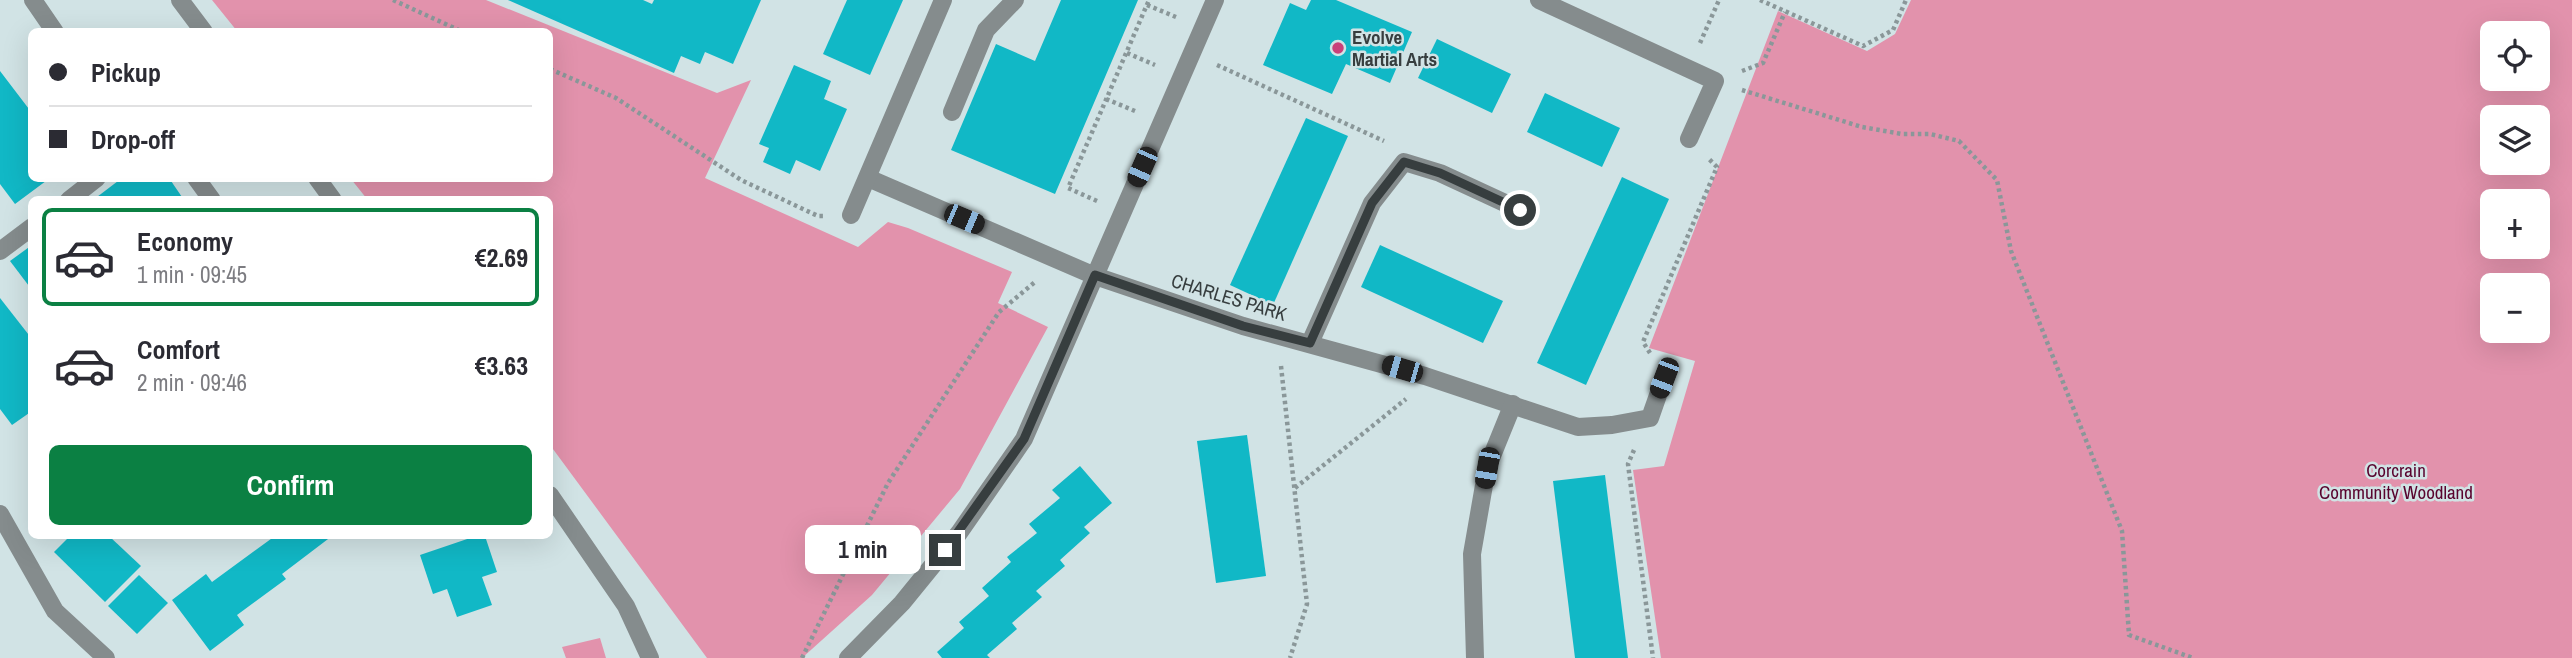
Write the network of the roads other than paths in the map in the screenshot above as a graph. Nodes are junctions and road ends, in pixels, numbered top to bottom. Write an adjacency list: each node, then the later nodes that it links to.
1 (33, 0): 8 (street)
2 (180, 0): 9 (street)
3 (943, 0): 12 (street)
4 (1015, 0): 10 (street)
5 (1215, 0): 19 (street)
6 (1539, 0): 7 (street)
7 (1571, 7): 11 (street)
8 (52, 28)
9 (201, 28)
10 (952, 112)
11 (1689, 139)
12 (868, 178): 16 (street); 19 (street, CHARLES PARK)
13 (92, 182): 14 (street)
14 (74, 196)
15 (1520, 210): 20 (street)
16 (850, 215)
17 (28, 231): 18 (street)
18 (0, 251)
19 (1095, 275): 20 (street, CHARLES PARK); 29 (street)
20 (1310, 343): 22 (street, CHARLES PARK)
21 (1664, 378): 22 (street, CHARLES PARK)
22 (1513, 404): 30 (street)
23 (553, 499): 28 (street)
24 (0, 514): 26 (street)
25 (28, 536): 26 (street)
26 (19, 546): 27 (street)
27 (106, 658)
28 (650, 658)
29 (848, 658)
30 (1475, 658)

